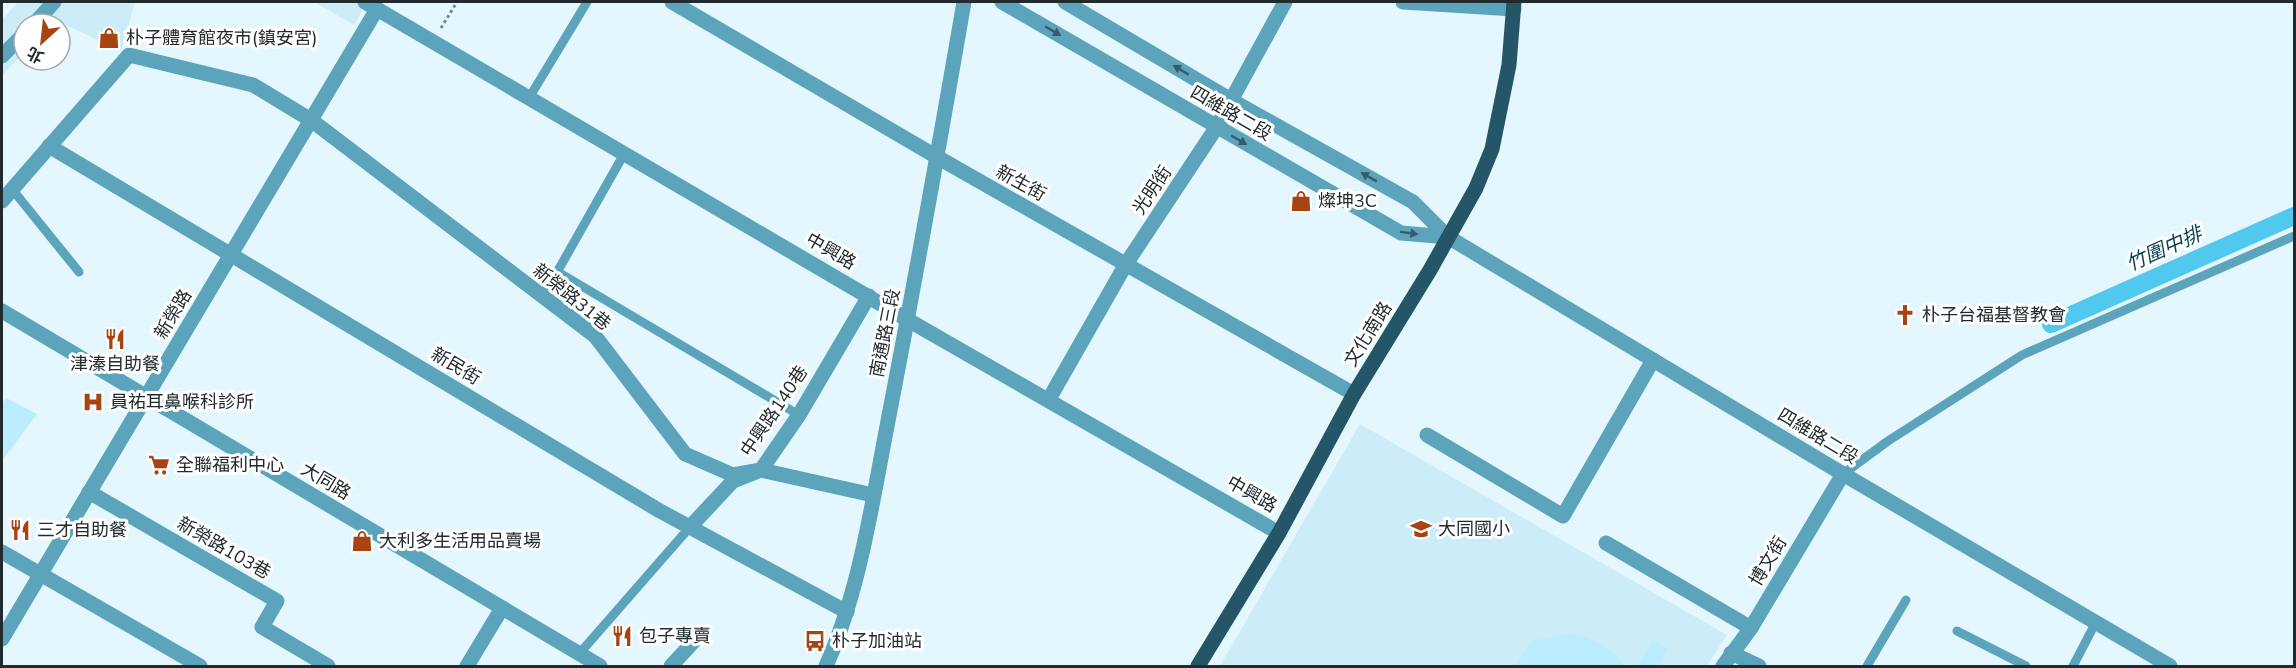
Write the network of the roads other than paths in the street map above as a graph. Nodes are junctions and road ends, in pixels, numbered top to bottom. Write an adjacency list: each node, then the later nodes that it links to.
1 (587, 2): 10 (lane)
2 (672, 2): 16 (street, 新生街)
3 (964, 2): 16 (street, 南通路三段)
4 (1002, 2): 13 (street, 四維路二段, one-way to 13)
5 (1065, 2): 11 (street, 四維路二段, one-way to 5)
6 (1285, 2): 11 (street, 光明街)
7 (1403, 2): 9 (street)
8 (371, 5): 10 (street, 中興路); 12 (street, 新榮路)
9 (1514, 5): 19 (main road, 文化南路)
10 (529, 98): 15 (street, 中興路)
11 (1232, 100): 13 (street, 光明街); 19 (street, 四維路二段, one-way to 11)
12 (311, 120): 14 (street, 新榮路31巷); 20 (street, 新榮路); 25 (street, 新榮路31巷)
13 (1216, 128): 19 (street, 四維路二段, one-way to 19); 21 (street, 光明街)
14 (49, 146): 17 (street); 20 (street, 新民街)
15 (624, 154): 23 (lane); 24 (street, 中興路)
16 (937, 157): 21 (street, 新生街); 27 (street, 南通路三段)
17 (7, 195): 22 (lane)
18 (2295, 236): 35 (lane)
19 (1448, 237): 28 (street, 四維路二段); 29 (main road, 文化南路)
20 (231, 254): 30 (street, 新榮路); 38 (street, 新民街)
21 (1126, 264): 29 (street, 新生街); 31 (street, 光明街)
22 (79, 272)
23 (558, 272): 25 (lane); 32 (lane)
24 (869, 296): 27 (street, 中興路); 32 (street, 中興路140巷)
25 (543, 297): 34 (street, 新榮路31巷)
26 (2, 311): 30 (street, 大同路)
27 (908, 320): 31 (street, 中興路); 37 (street, 南通路三段)
28 (1653, 360): 33 (street); 35 (street, 四維路二段)
29 (1354, 394): 39 (main road, 文化南路)
30 (147, 397): 36 (street, 新榮路); 44 (street, 大同路)
31 (1049, 399): 39 (street, 中興路)
32 (798, 415): 34 (street, 中興路140巷)
33 (1427, 435)
34 (761, 470): 37 (street, 新榮路31巷); 38 (street, 中興路140巷)
35 (1844, 474): 46 (street, 四維路二段); 47 (street, 博文街)
36 (89, 492): 42 (street, 新榮路); 54 (street, 新榮路103巷)
37 (873, 495): 45 (street, 南通路三段)
38 (690, 527): 45 (street, 新民街); 51 (lane)
39 (1280, 533): 59 (main road, 文化南路)
40 (1606, 543): 47 (street)
41 (2, 552): 42 (street)
42 (40, 574): 49 (street, 新榮路); 53 (street)
43 (1906, 600): 61 (lane)
44 (502, 608): 51 (street, 大同路); 55 (street)
45 (847, 612): 58 (street, 南通路三段)
46 (2096, 622): 63 (lane); 64 (street, 四維路二段)
47 (1751, 628): 52 (street, 博文街)
48 (1957, 631): 62 (lane)
49 (2, 639)
50 (695, 640): 57 (street)
51 (579, 654): 56 (street, 大同路)
52 (1727, 660): 60 (street)
53 (200, 666)
54 (328, 666)
55 (467, 666)
56 (600, 666)
57 (671, 666)
58 (826, 666)
59 (1197, 666)
60 (1759, 666)
61 (1867, 666)
62 (2025, 666)
63 (2073, 666)
64 (2170, 666)

